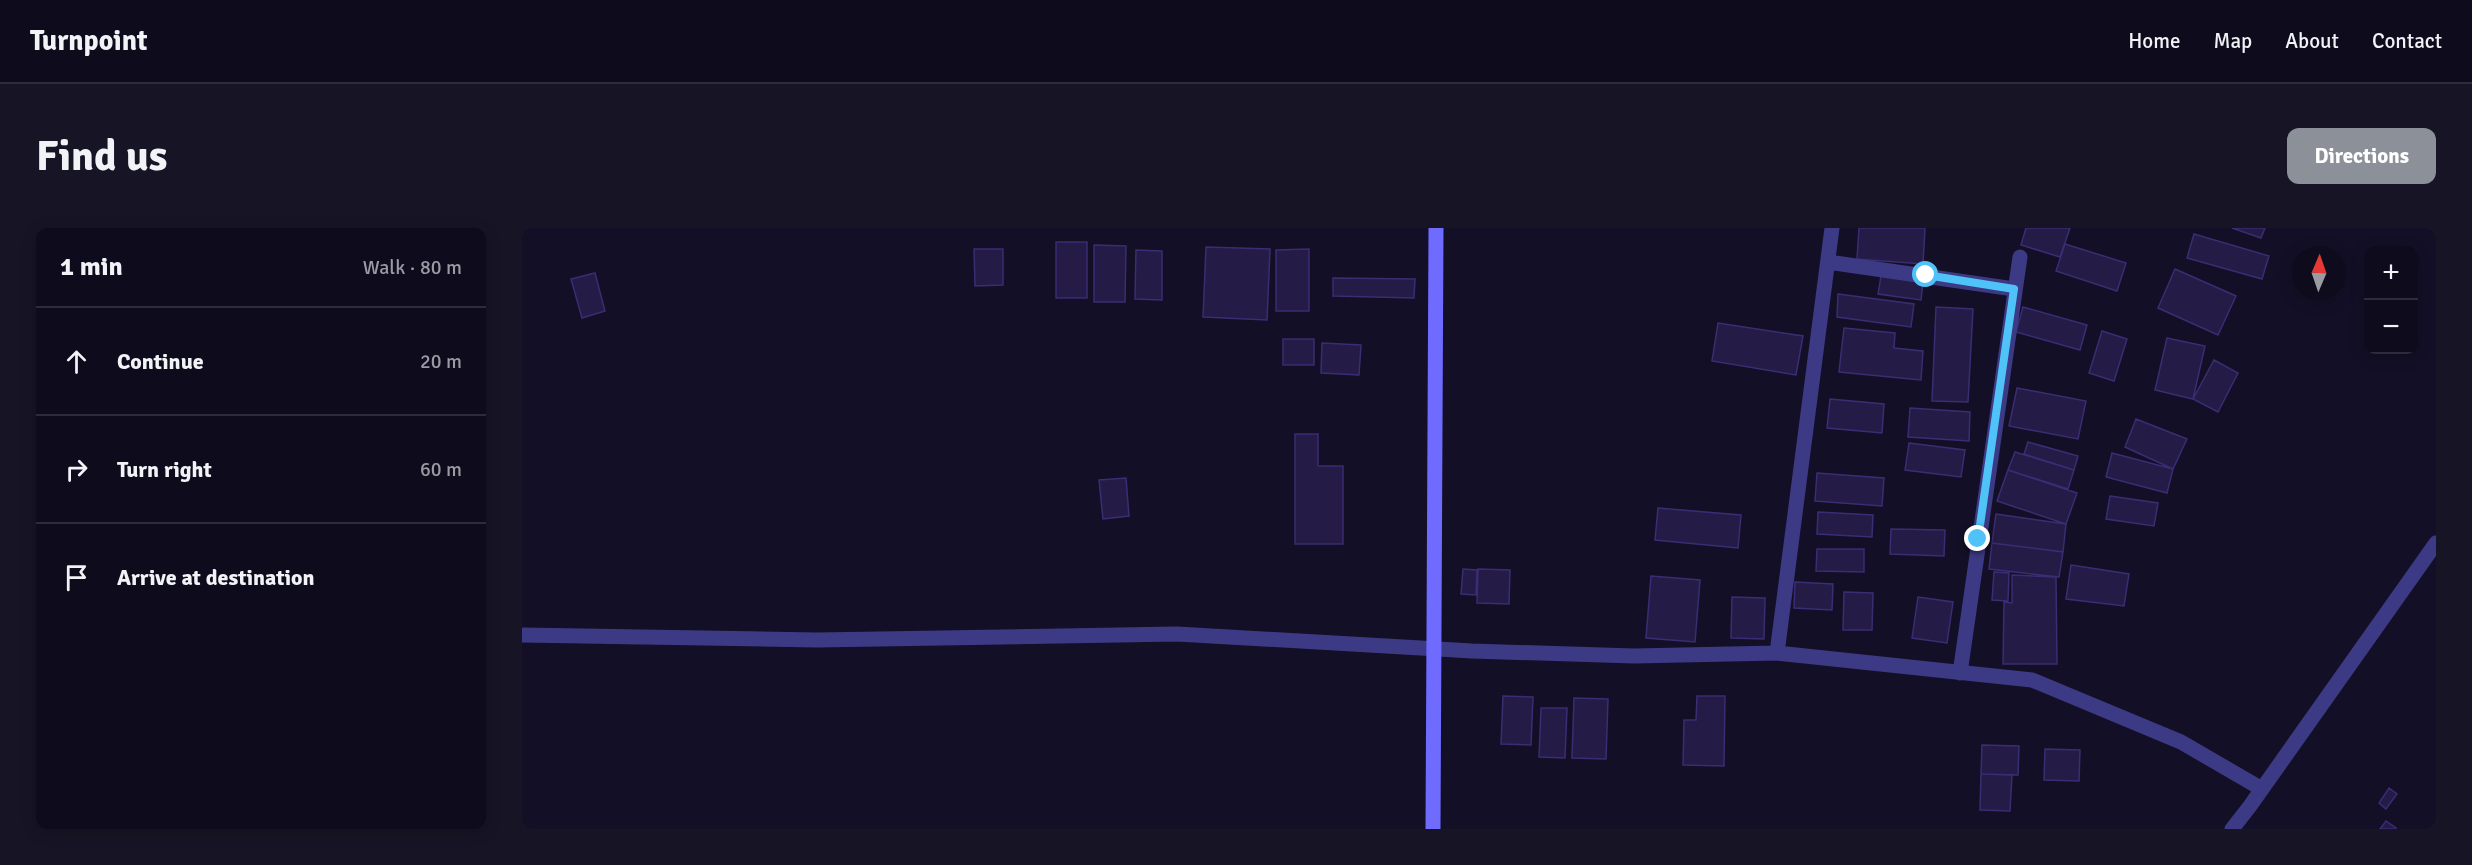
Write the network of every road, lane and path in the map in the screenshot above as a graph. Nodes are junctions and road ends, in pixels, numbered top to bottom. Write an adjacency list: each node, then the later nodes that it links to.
1 (1436, 228): 8 (street)
2 (1832, 228): 4 (street)
3 (2020, 257): 5 (street)
4 (1828, 262): 5 (street); 9 (street)
5 (2014, 289): 10 (street)
6 (2436, 543): 11 (street)
7 (522, 635): 8 (street)
8 (1434, 648): 9 (street); 12 (street)
9 (1777, 653): 10 (street)
10 (1960, 673): 11 (street)
11 (2262, 789): 13 (street)
12 (1432, 829)
13 (2232, 829)

